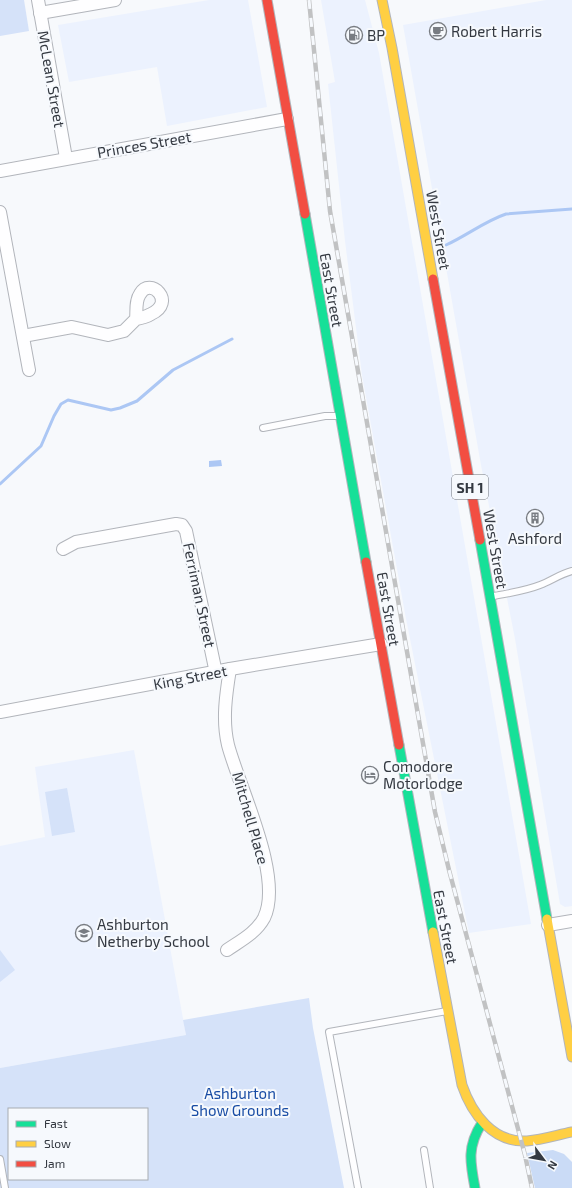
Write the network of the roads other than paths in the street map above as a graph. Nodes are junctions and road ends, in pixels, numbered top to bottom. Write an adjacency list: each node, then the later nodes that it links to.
1 (38, 0): 5 (street, McLean Street)
2 (115, 0): 5 (street)
3 (267, 0): 6 (main road, East Street)
4 (382, 0): 17 (main road, West Street / SH 1)
5 (40, 13): 7 (street, McLean Street)
6 (287, 119): 7 (street, Princes Street); 13 (main road, East Street)
7 (66, 158): 8 (street, Princes Street)
8 (0, 170)
9 (0, 212): 11 (street)
10 (136, 319): 11 (street)
11 (23, 336): 12 (street)
12 (29, 370)
13 (341, 416): 14 (lane); 18 (main road, East Street)
14 (263, 428)
15 (63, 549): 20 (street, Ferriman Street)
16 (572, 571): 17 (lane)
17 (490, 597): 23 (main road, West Street / SH 1)
18 (381, 644): 19 (street, King Street); 25 (main road, East Street)
19 (230, 669): 20 (street, King Street); 24 (street, Mitchell Place)
20 (216, 673): 21 (street, King Street)
21 (0, 712)
22 (572, 921): 23 (street)
23 (548, 926): 26 (main road, West Street / SH 1)
24 (227, 950)
25 (447, 1011): 27 (main road, East Street); 32 (lane)
26 (572, 1057)
27 (482, 1123): 28 (main road, East Street); 34 (main road)
28 (572, 1132)
29 (424, 1150): 33 (lane)
30 (0, 1160): 31 (lane)
31 (5, 1188)
32 (358, 1188)
33 (430, 1188)
34 (475, 1188)

